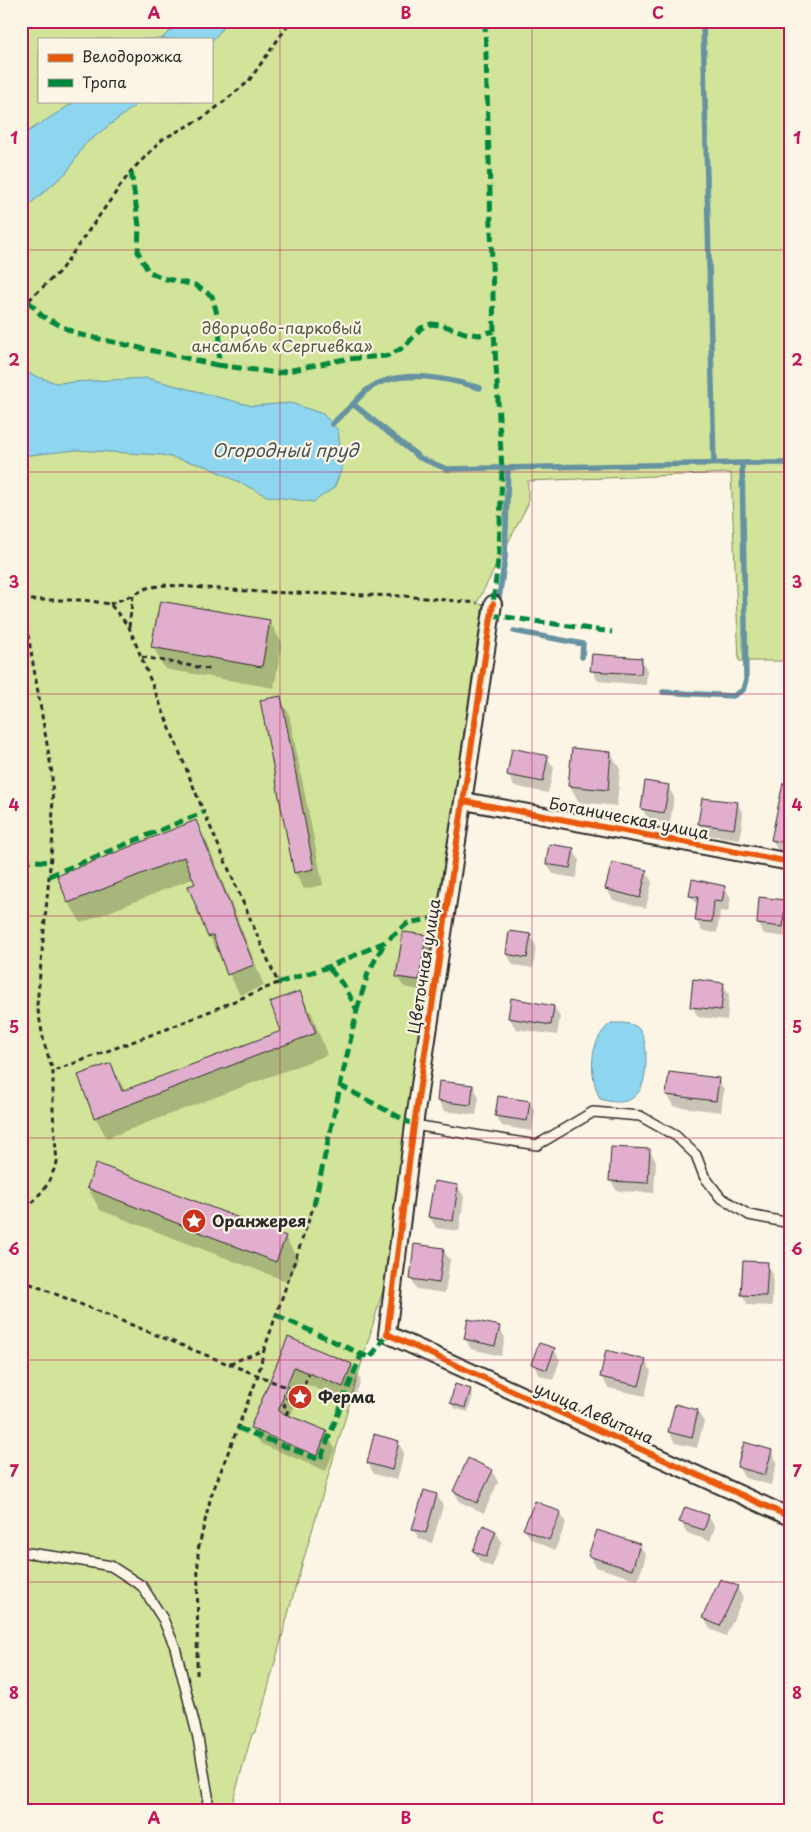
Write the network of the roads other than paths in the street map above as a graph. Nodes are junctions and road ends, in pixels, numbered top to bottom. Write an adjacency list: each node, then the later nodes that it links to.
1 (493, 604): 2 (street, Цветочная улица)
2 (464, 801): 3 (street, Ботаническая улица); 4 (street, Цветочная улица)
3 (790, 862)
4 (414, 1125): 5 (lane); 6 (street, Цветочная улица)
5 (790, 1224)
6 (387, 1334): 7 (street, улица Левитана)
7 (790, 1517)
8 (21, 1552): 9 (lane)
9 (207, 1811)

